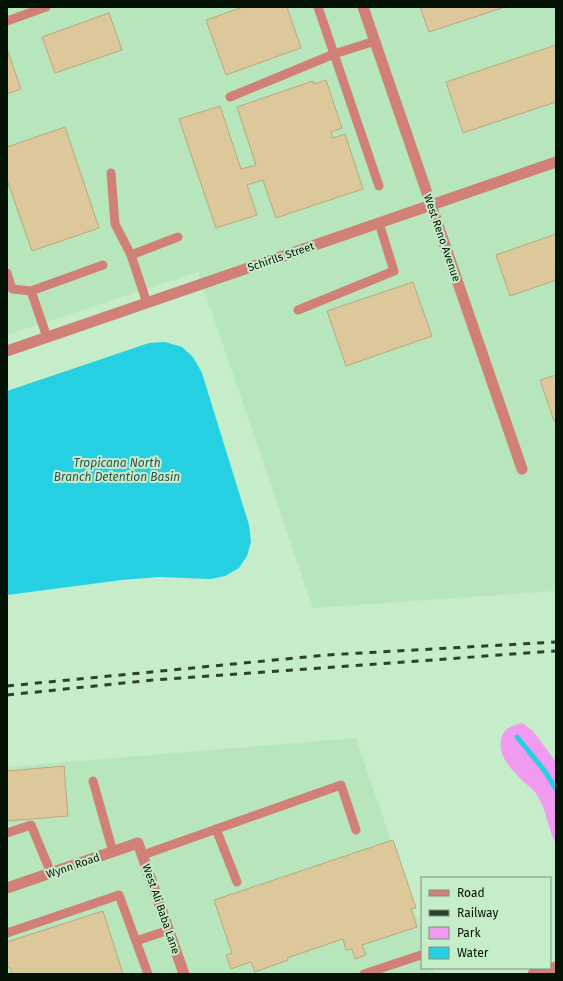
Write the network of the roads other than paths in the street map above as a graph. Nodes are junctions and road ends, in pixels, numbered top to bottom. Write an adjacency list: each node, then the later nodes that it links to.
1 (46, 7): 4 (lane)
2 (318, 7): 6 (lane)
3 (363, 7): 5 (street, West Reno Avenue)
4 (7, 20)
5 (374, 40): 6 (lane); 11 (street, West Reno Avenue)
6 (334, 54): 7 (lane); 10 (lane)
7 (230, 97)
8 (556, 162): 11 (street, Schirlls Street)
9 (111, 173): 14 (lane)
10 (379, 186)
11 (431, 205): 12 (street, Schirlls Street); 22 (street, West Reno Avenue)
12 (379, 223): 18 (street, Schirlls Street); 19 (lane)
13 (178, 237): 14 (lane)
14 (132, 255): 18 (lane)
15 (104, 265): 17 (lane)
16 (7, 273): 17 (lane)
17 (31, 291): 20 (lane)
18 (147, 303): 20 (street, Schirlls Street)
19 (298, 310)
20 (47, 337): 21 (street, Schirlls Street)
21 (7, 351)
22 (522, 469)
23 (93, 781): 28 (lane)
24 (216, 829): 25 (lane); 29 (lane); 31 (lane)
25 (356, 830)
26 (7, 833): 30 (lane)
27 (138, 844): 28 (street, Wynn Road); 29 (street, West Ali Baba Lane)
28 (113, 852): 30 (street, Wynn Road)
29 (142, 855): 33 (street, West Ali Baba Lane)
30 (51, 874): 32 (street, Wynn Road)
31 (237, 882)
32 (7, 888)
33 (169, 930): 35 (lane); 40 (street, West Ali Baba Lane)
34 (7, 933): 35 (lane)
35 (136, 941): 39 (lane)
36 (421, 955): 41 (lane)
37 (550, 969): 38 (street)
38 (537, 973)
39 (148, 974)
40 (184, 974)
41 (364, 974)

